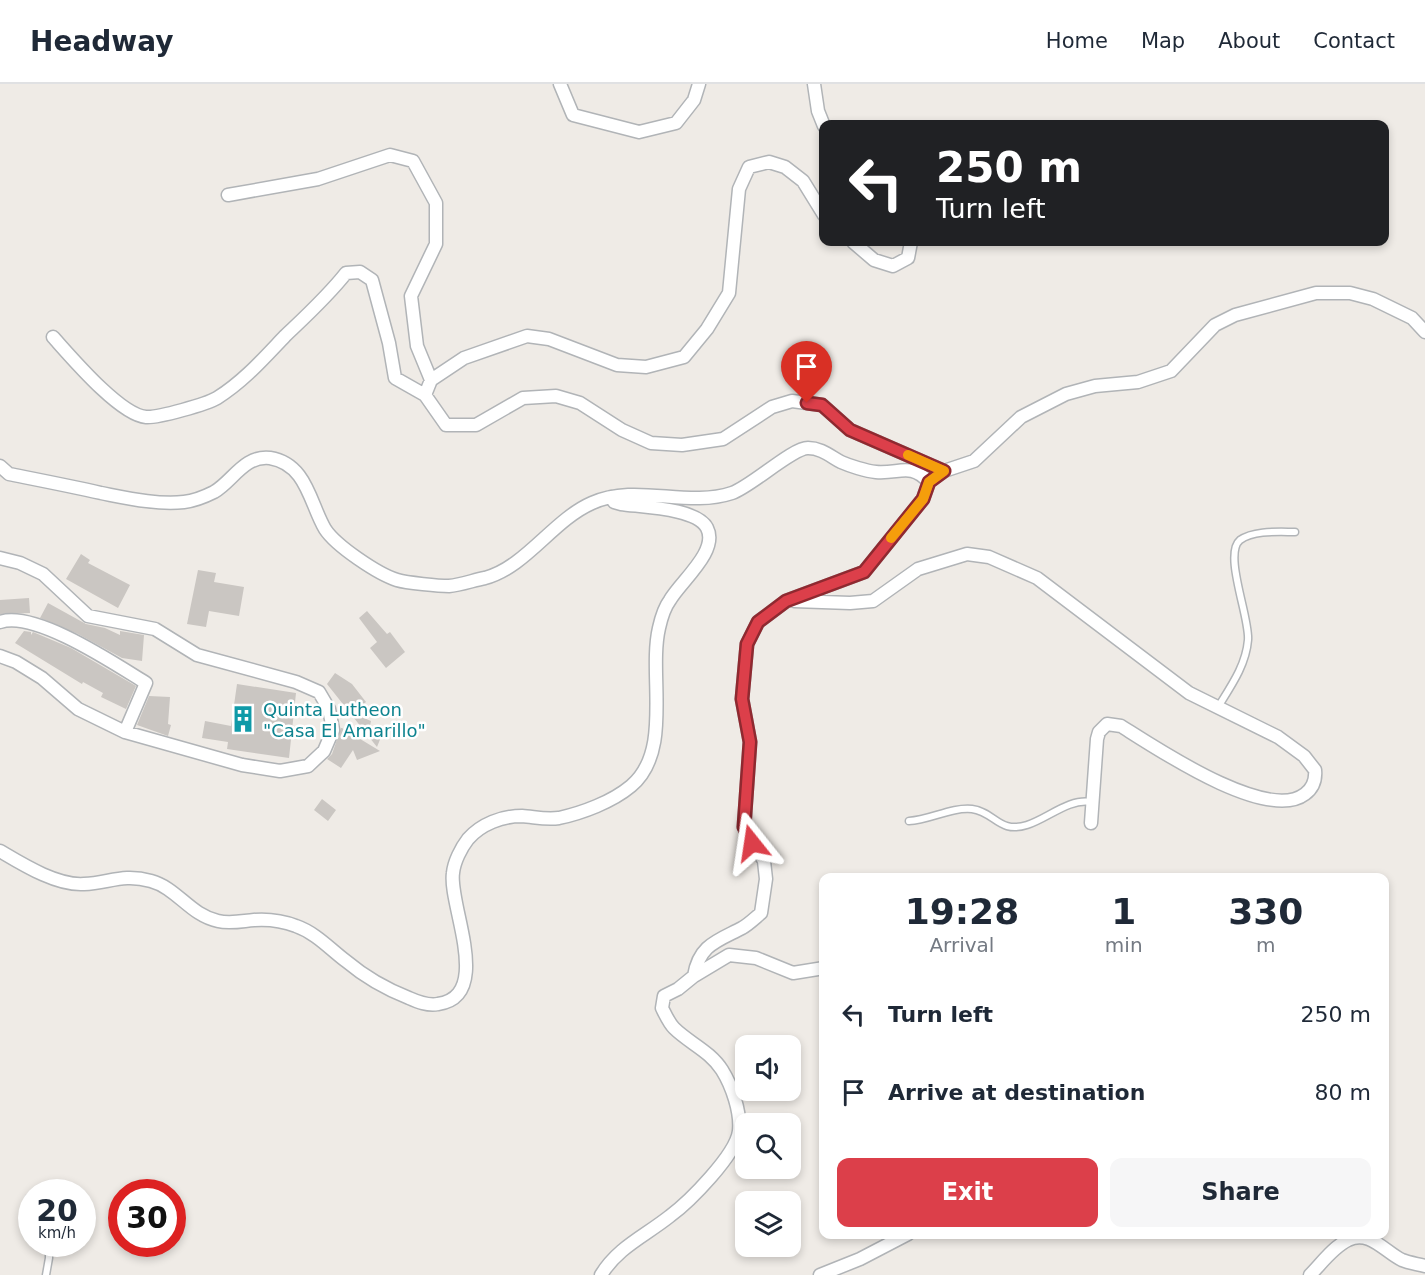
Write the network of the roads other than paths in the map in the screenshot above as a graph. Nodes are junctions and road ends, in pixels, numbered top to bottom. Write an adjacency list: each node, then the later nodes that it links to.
1 (560, 84): 2 (street)
2 (699, 84)
3 (814, 84): 4 (street)
4 (822, 120)
5 (228, 195): 11 (street)
6 (819, 207): 11 (street)
7 (858, 246): 8 (street)
8 (910, 246)
9 (1425, 332): 14 (street)
10 (53, 337): 12 (street)
11 (431, 380): 12 (street)
12 (425, 395): 14 (street)
13 (0, 466): 16 (street)
14 (944, 471): 15 (street)
15 (929, 482): 16 (street); 19 (street)
16 (611, 497): 27 (street)
17 (1295, 532): 22 (lane)
18 (0, 558): 23 (street)
19 (786, 601): 22 (street); 29 (street)
20 (0, 622): 23 (street)
21 (0, 656): 23 (street)
22 (1218, 708): 24 (street)
23 (125, 732)
24 (1091, 802): 25 (lane); 26 (street)
25 (909, 821)
26 (1091, 823)
27 (0, 851)
28 (819, 969): 29 (street)
29 (694, 976): 36 (street)
30 (898, 1239): 37 (street)
31 (1348, 1239): 38 (street)
32 (1368, 1239): 34 (street)
33 (49, 1257): 35 (lane)
34 (1425, 1266)
35 (46, 1275)
36 (601, 1275)
37 (820, 1275)
38 (1310, 1275)

